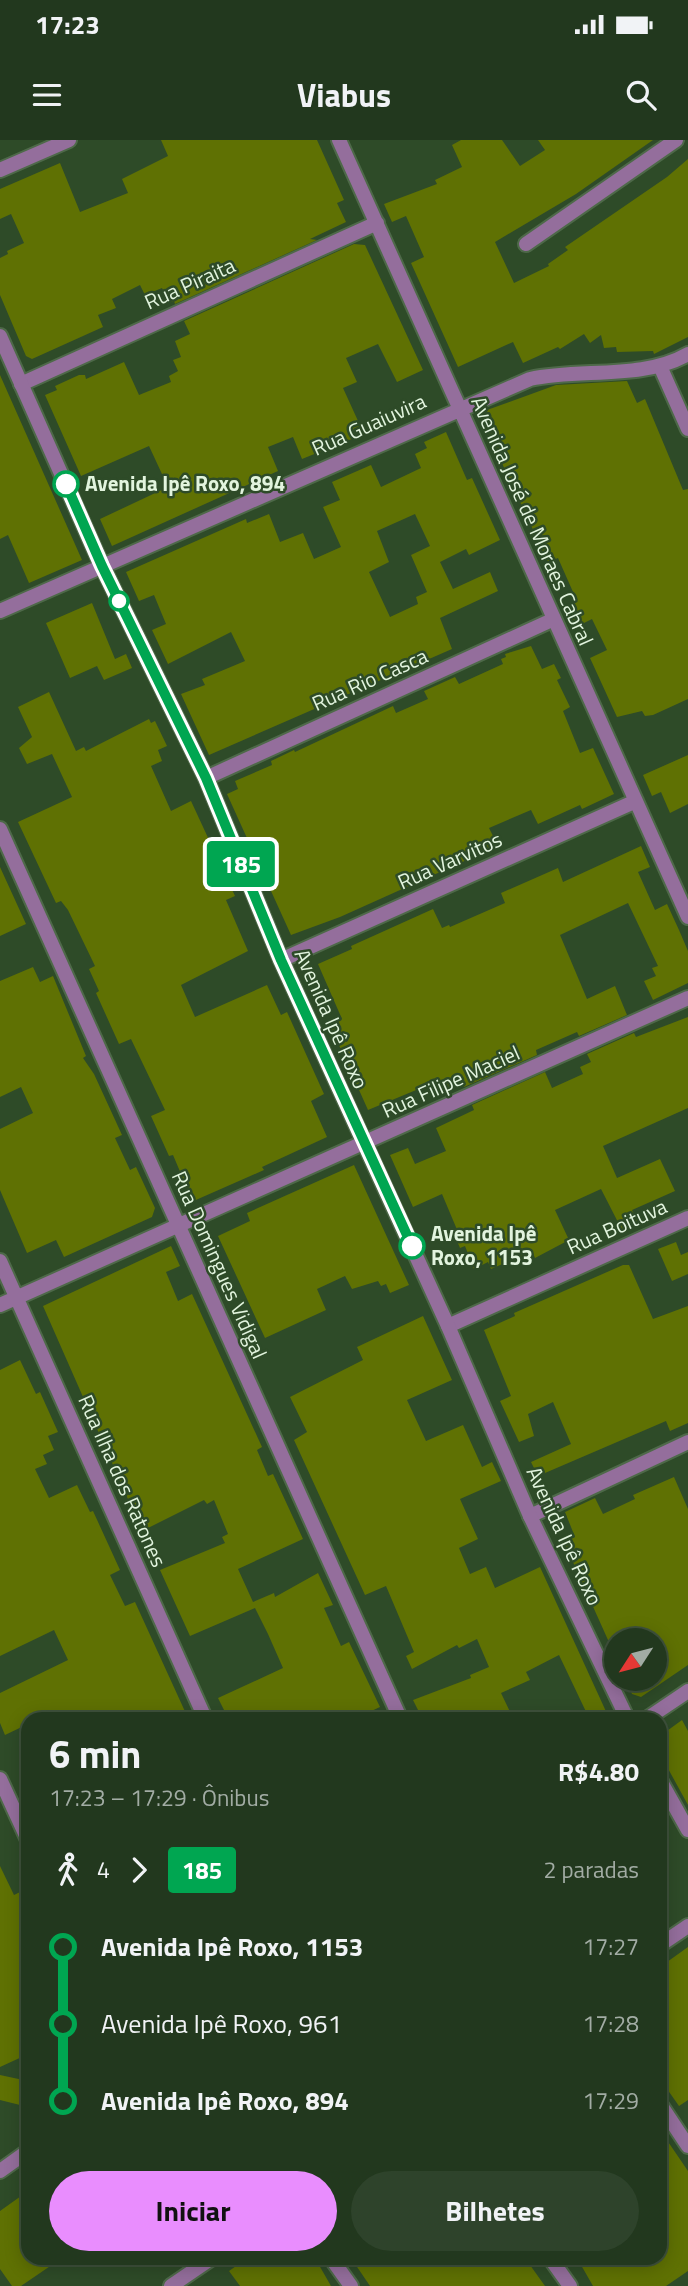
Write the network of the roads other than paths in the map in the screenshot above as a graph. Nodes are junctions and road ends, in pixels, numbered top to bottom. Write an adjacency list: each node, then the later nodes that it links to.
1 (69, 140): 4 (street)
2 (340, 140): 5 (street, Avenida José de Moraes Cabral)
3 (676, 140): 6 (street)
4 (0, 170)
5 (377, 223): 10 (street, Rua Piraita); 11 (street, Avenida José de Moraes Cabral)
6 (526, 244)
7 (0, 336): 10 (street, Avenida Ipê Roxo)
8 (688, 354): 9 (street, Rua Guaiuvira)
9 (660, 366): 11 (street, Rua Guaiuvira); 12 (street)
10 (22, 384): 13 (street, Avenida Ipê Roxo)
11 (459, 408): 13 (street, Rua Guaiuvira); 15 (street, Avenida José de Moraes Cabral)
12 (688, 429)
13 (102, 566): 14 (street, Rua Guaiuvira); 16 (street, Avenida Ipê Roxo)
14 (0, 611)
15 (552, 620): 16 (street, Rua Rio Casca); 17 (street, Avenida José de Moraes Cabral)
16 (206, 778): 20 (street, Avenida Ipê Roxo)
17 (636, 801): 19 (street, Avenida José de Moraes Cabral); 20 (street, Rua Varvitos)
18 (0, 829): 24 (street, Rua Domingues Vidigal)
19 (688, 917)
20 (281, 960): 22 (street, Avenida Ipê Roxo)
21 (688, 998): 22 (street, Rua Filipe Maciel)
22 (365, 1143): 24 (street, Rua Filipe Maciel); 28 (street, Avenida Ipê Roxo)
23 (688, 1218): 28 (street, Rua Boituva)
24 (179, 1227): 26 (street, Rua Filipe Maciel); 33 (street, Rua Domingues Vidigal)
25 (0, 1261): 26 (street, Rua Ilha dos Ratones)
26 (17, 1297): 27 (street, Rua Filipe Maciel); 32 (street, Rua Ilha dos Ratones)
27 (0, 1305)
28 (448, 1326): 30 (street, Avenida Ipê Roxo)
29 (688, 1442): 30 (street)
30 (530, 1516): 34 (street, Avenida Ipê Roxo)
31 (688, 1691): 35 (street)
32 (202, 1712)
33 (397, 1712)
34 (623, 1712)
35 (657, 1712)
36 (0, 1779): 38 (street)
37 (667, 1792): 39 (street)
38 (21, 1825)
39 (688, 1830)
40 (688, 1926): 41 (street)
41 (667, 1940)
42 (667, 2114): 43 (street)
43 (688, 2146)
44 (21, 2156): 45 (street)
45 (0, 2171)
46 (202, 2265): 49 (street)
47 (336, 2265): 50 (street)
48 (555, 2265): 51 (street)
49 (171, 2286)
50 (351, 2286)
51 (570, 2286)

